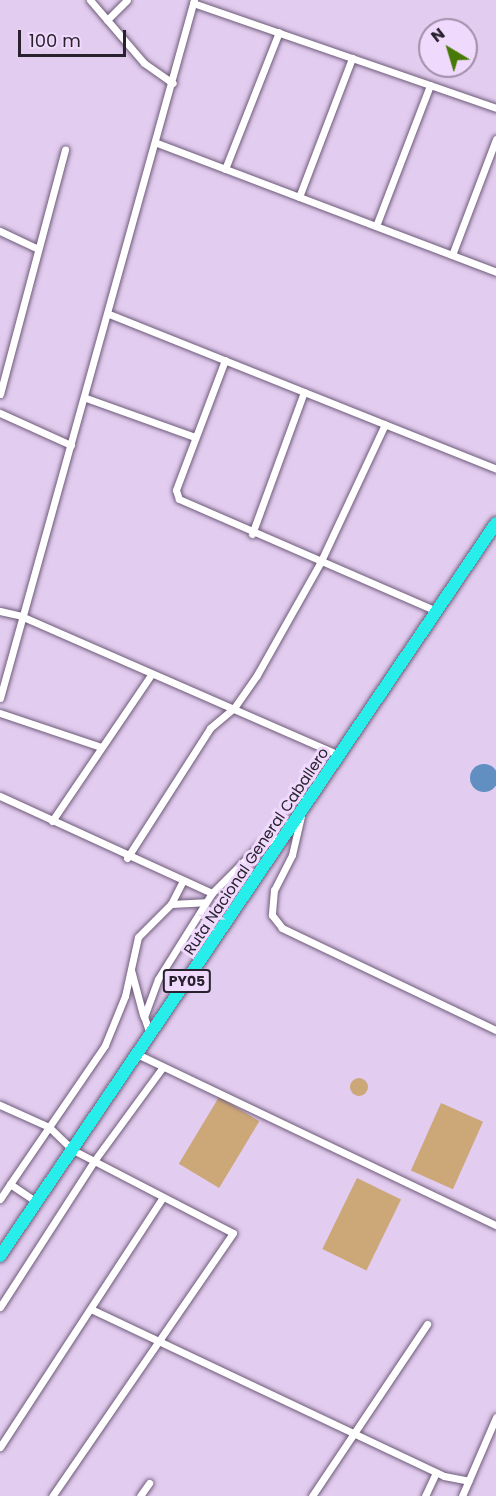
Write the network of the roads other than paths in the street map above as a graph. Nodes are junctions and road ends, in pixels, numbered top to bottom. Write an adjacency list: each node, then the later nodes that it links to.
1 (90, 0): 4 (street)
2 (127, 0): 4 (street)
3 (194, 1): 5 (street); 7 (street)
4 (107, 20): 7 (street)
5 (279, 32): 6 (street); 13 (street)
6 (352, 58): 8 (street); 14 (street)
7 (172, 83): 11 (street)
8 (430, 85): 9 (street); 15 (street)
9 (496, 108)
10 (496, 139): 18 (street)
11 (157, 143): 13 (street); 20 (street)
12 (64, 150): 17 (street)
13 (225, 169): 14 (street)
14 (299, 197): 15 (street)
15 (376, 226): 18 (street)
16 (0, 231): 17 (street)
17 (38, 249): 23 (street)
18 (452, 255): 19 (street)
19 (496, 272)
20 (109, 314): 21 (street); 24 (street)
21 (225, 360): 22 (street); 27 (street)
22 (304, 392): 26 (street); 31 (street)
23 (0, 394)
24 (86, 398): 27 (street); 28 (street)
25 (0, 413): 28 (street)
26 (385, 424): 29 (street); 32 (street)
27 (195, 437): 31 (street)
28 (71, 445): 35 (street)
29 (496, 469)
30 (496, 523): 34 (highway, Ruta Nacional General Caballero / PY05)
31 (252, 534): 32 (street)
32 (320, 563): 34 (street); 38 (street)
33 (0, 611): 35 (street)
34 (437, 611): 41 (highway, Ruta Nacional General Caballero / PY05)
35 (21, 616): 36 (street); 37 (street)
36 (150, 676): 38 (street); 40 (street)
37 (0, 698)
38 (234, 708): 41 (street); 46 (street)
39 (0, 713): 40 (street)
40 (101, 747): 44 (street)
41 (339, 755): 43 (highway, Ruta Nacional General Caballero / PY05)
42 (0, 796): 44 (street)
43 (302, 812): 45 (highway, Ruta Nacional General Caballero / PY05); 53 (street)
44 (52, 821): 46 (street)
45 (285, 836): 48 (street); 54 (highway, Ruta Nacional General Caballero / PY05)
46 (127, 858): 47 (street)
47 (182, 882): 48 (street); 50 (street)
48 (212, 893): 49 (street)
49 (205, 902): 50 (street); 52 (street)
50 (171, 904): 51 (street)
51 (130, 968): 52 (street); 58 (street)
52 (144, 1017): 54 (street)
53 (496, 1030)
54 (150, 1034): 55 (highway, Ruta Nacional General Caballero / PY05)
55 (137, 1054): 56 (street); 59 (highway, Ruta Nacional General Caballero / PY05)
56 (162, 1068): 60 (street); 65 (street)
57 (0, 1105): 58 (street)
58 (49, 1127): 59 (street); 61 (street)
59 (73, 1150): 60 (street); 64 (highway, Ruta Nacional General Caballero / PY05)
60 (94, 1161): 62 (street); 67 (street)
61 (10, 1184): 63 (street); 64 (street)
62 (163, 1197): 68 (street); 70 (street)
63 (0, 1199)
64 (38, 1202): 66 (highway, Ruta Nacional General Caballero / PY05)
65 (496, 1225)
66 (0, 1257)
67 (0, 1307)
68 (93, 1310): 70 (street); 73 (street)
69 (427, 1324): 72 (street)
70 (158, 1342): 72 (street); 77 (street)
71 (496, 1417): 75 (street)
72 (354, 1433): 74 (street); 79 (street)
73 (0, 1447)
74 (436, 1472): 75 (street); 80 (street)
75 (469, 1481): 81 (street)
76 (149, 1483): 78 (street)
77 (52, 1496)
78 (140, 1496)
79 (312, 1496)
80 (425, 1496)
81 (462, 1496)

